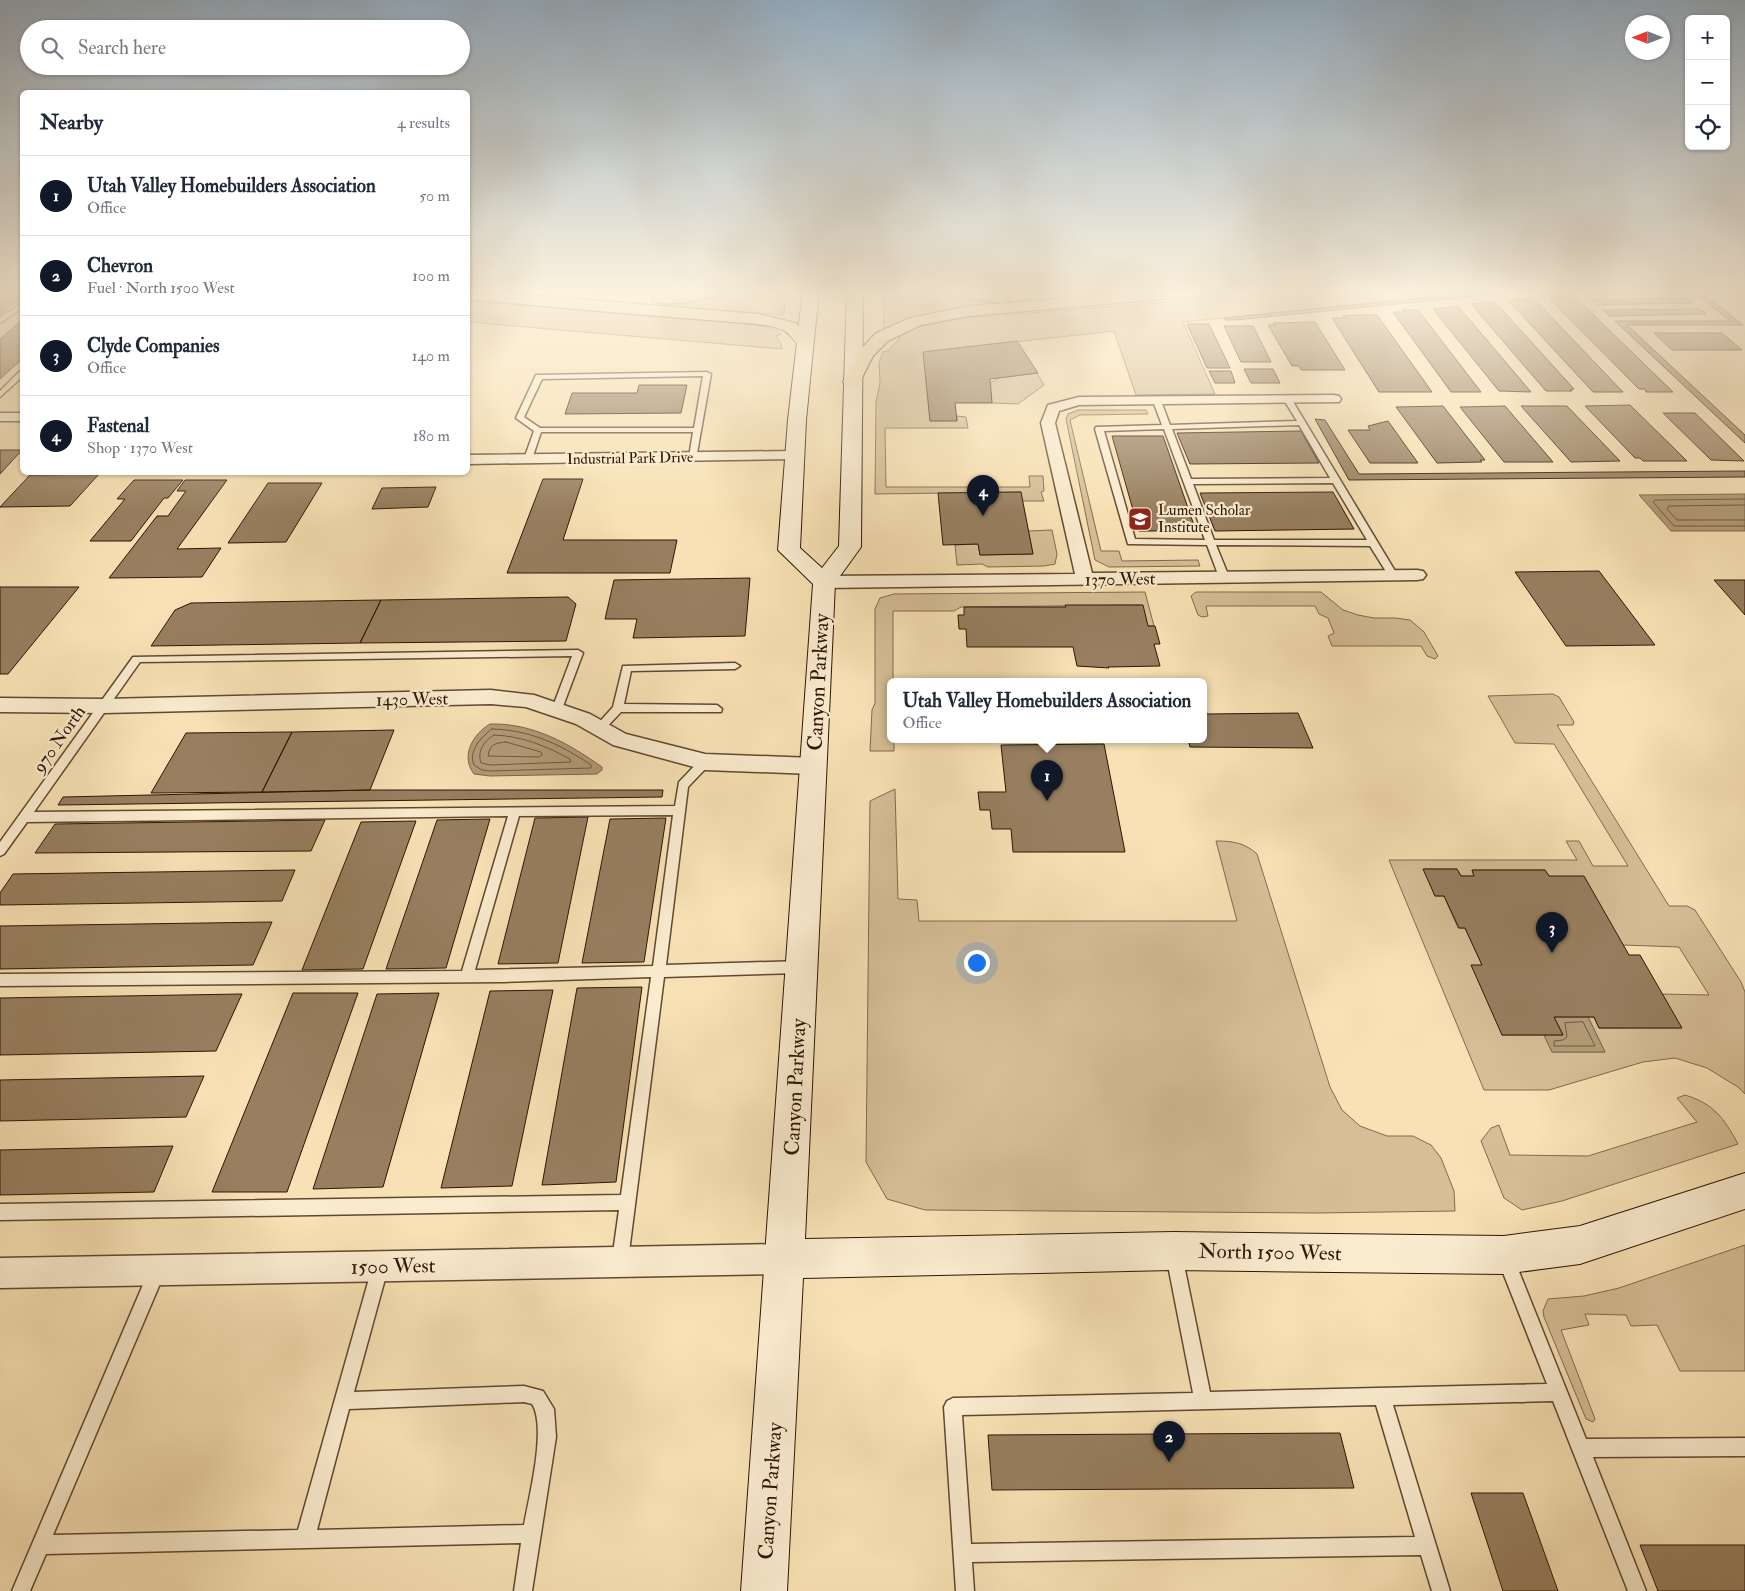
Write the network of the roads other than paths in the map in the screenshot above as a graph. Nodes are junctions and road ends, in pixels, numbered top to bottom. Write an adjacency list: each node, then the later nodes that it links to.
1 (802, 364): 16 (main road)
2 (853, 364): 5 (main road)
3 (860, 364): 5 (highway)
4 (20, 376): 6 (lane)
5 (852, 382): 28 (main road)
6 (0, 395)
7 (1288, 400): 8 (street); 9 (street); 12 (lane)
8 (1334, 400)
9 (1157, 401): 13 (lane); 27 (street)
10 (0, 417): 11 (street)
11 (20, 417)
12 (1302, 424): 13 (lane); 20 (lane)
13 (1167, 427): 21 (lane); 22 (lane)
14 (538, 430): 15 (lane); 15 (lane); 18 (lane)
15 (698, 430): 17 (lane)
16 (794, 456): 17 (street, Industrial Park Drive); 28 (main road)
17 (693, 457): 18 (street, Industrial Park Drive)
18 (528, 459): 19 (street, Industrial Park Drive)
19 (470, 460)
20 (1336, 480): 21 (lane); 23 (lane)
21 (1188, 482): 22 (lane)
22 (1211, 543): 23 (lane); 26 (lane)
23 (1374, 543): 24 (lane)
24 (1393, 576): 25 (street, 1370 West); 26 (street, 1370 West)
25 (1417, 576)
26 (1224, 577): 27 (street, 1370 West)
27 (1085, 579): 28 (street, 1370 West)
28 (824, 582): 37 (main road, Canyon Parkway)
29 (735, 666): 32 (lane)
30 (0, 705): 31 (street, 1430 West)
31 (104, 706): 33 (street, 1430 West); 33 (lane, 970 North); 40 (lane, 970 North)
32 (618, 708): 34 (lane); 35 (lane)
33 (557, 709): 35 (street, 1430 West)
34 (717, 709)
35 (599, 728): 36 (street, 1430 West)
36 (705, 762): 37 (street, 1430 West); 38 (lane)
37 (813, 766): 43 (main road, Canyon Parkway)
38 (680, 810): 39 (lane); 44 (lane)
39 (515, 812): 40 (lane); 45 (lane)
40 (24, 817): 41 (lane, 970 North)
41 (4, 840): 42 (lane, 970 North)
42 (0, 851)
43 (801, 968): 44 (lane); 52 (main road, Canyon Parkway)
44 (658, 971): 45 (lane); 48 (lane)
45 (467, 976): 46 (lane)
46 (0, 980)
47 (1745, 1192): 51 (main road, North 1500 West)
48 (627, 1202): 49 (lane); 53 (lane)
49 (0, 1212)
50 (1172, 1250): 51 (main road, North 1500 West); 52 (main road, North 1500 West); 60 (lane)
51 (1504, 1255): 57 (lane)
52 (785, 1259): 53 (street, 1500 West); 70 (main road, Canyon Parkway)
53 (620, 1262): 54 (street, 1500 West)
54 (380, 1266): 55 (street, 1500 West); 59 (lane)
55 (158, 1270): 56 (street, 1500 West); 65 (lane)
56 (0, 1274)
57 (1558, 1392): 58 (lane); 62 (lane)
58 (1382, 1397): 60 (lane); 66 (lane)
59 (344, 1400): 63 (lane); 64 (lane)
60 (1203, 1400): 67 (lane)
61 (1745, 1447): 62 (lane)
62 (1580, 1448): 73 (lane)
63 (532, 1534): 64 (lane); 69 (lane)
64 (305, 1539): 65 (lane)
65 (40, 1545): 68 (lane)
66 (1428, 1546): 67 (lane); 72 (lane)
67 (962, 1553): 71 (lane)
68 (21, 1591)
69 (523, 1591)
70 (764, 1591)
71 (965, 1591)
72 (1441, 1591)
73 (1637, 1591)

